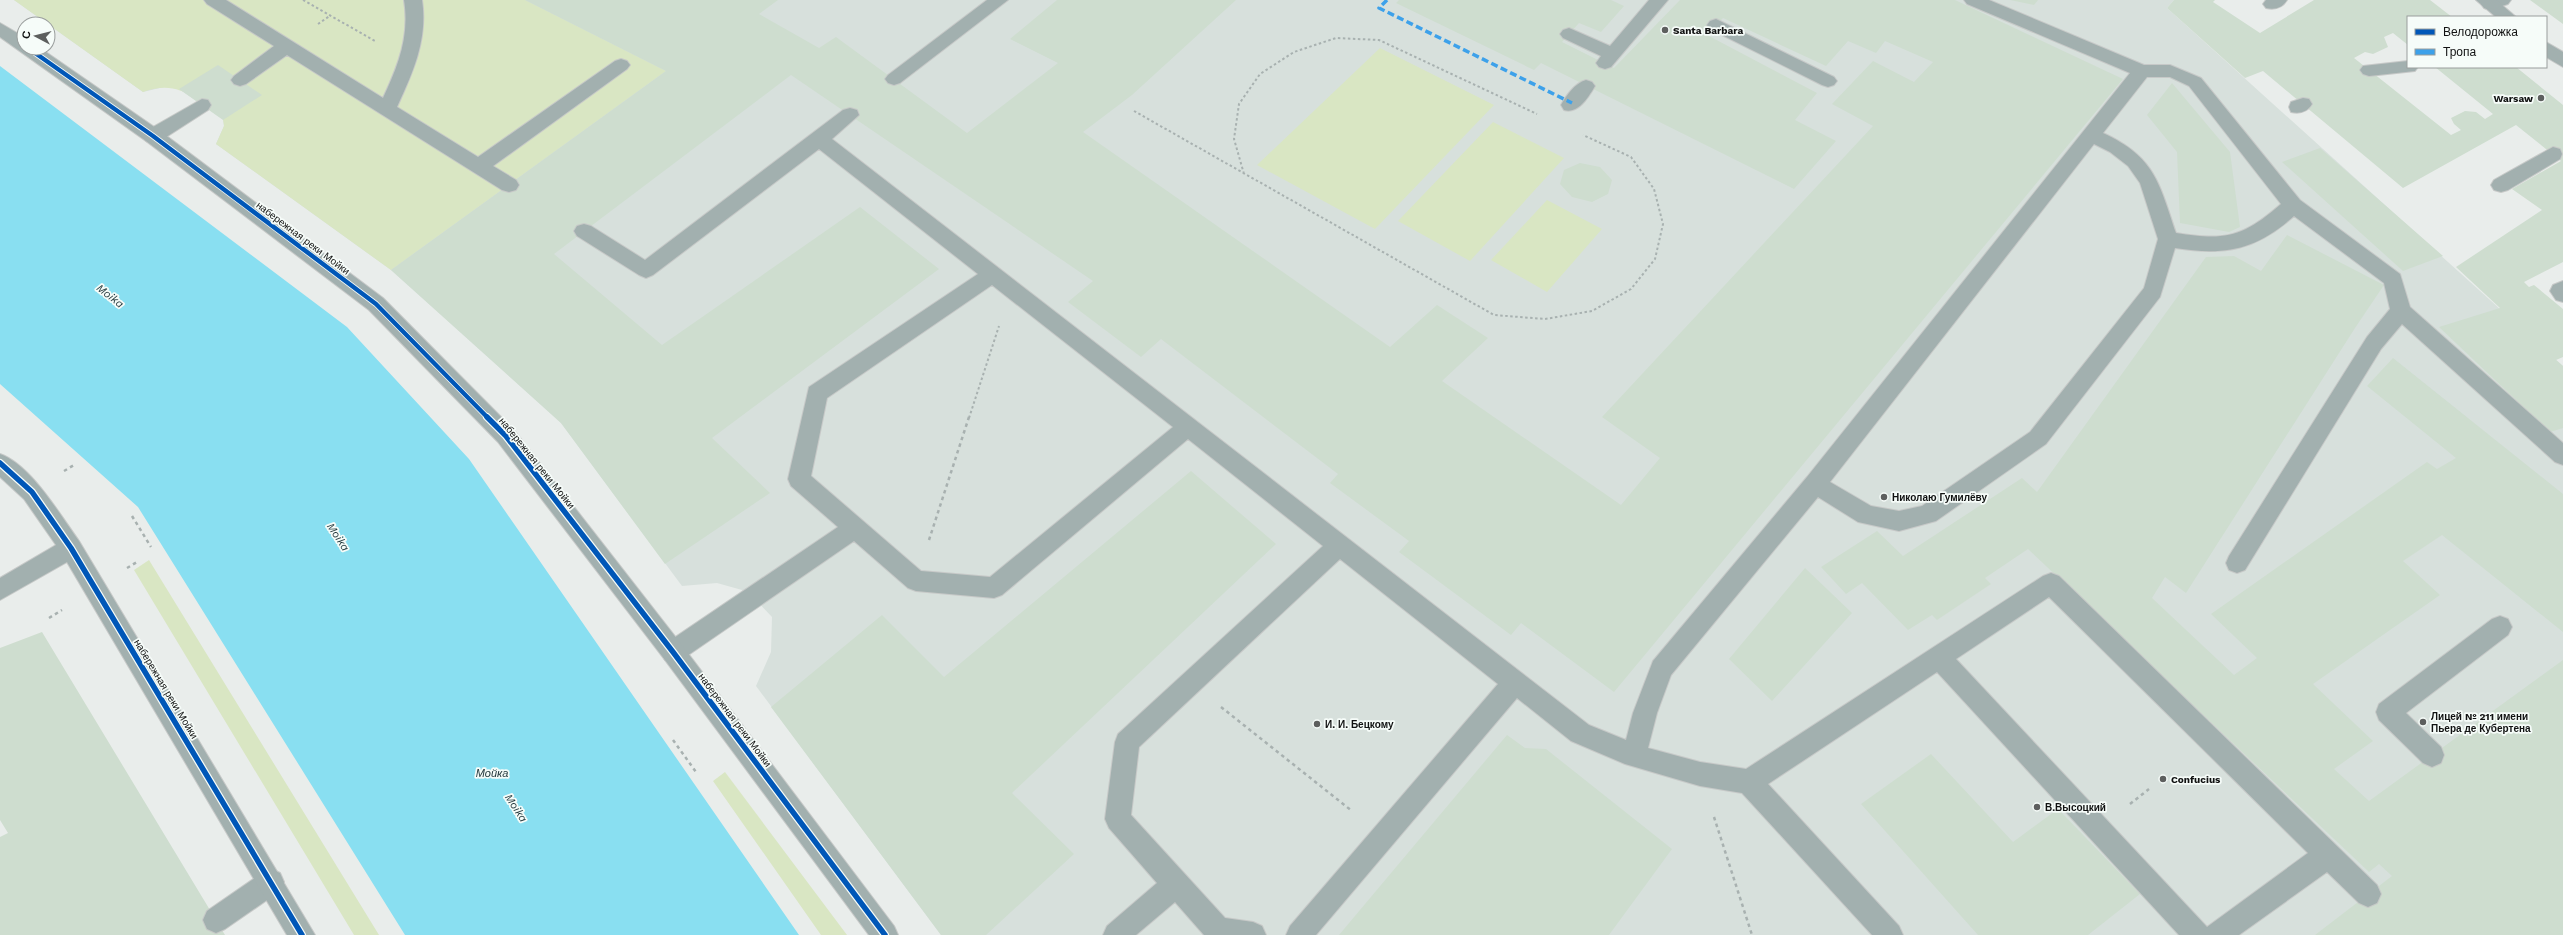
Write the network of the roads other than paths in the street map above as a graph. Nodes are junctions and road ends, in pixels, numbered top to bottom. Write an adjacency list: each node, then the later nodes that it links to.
1 (213, 0): 12 (street)
2 (413, 0): 26 (street)
3 (999, 0): 20 (street)
4 (1973, 0): 19 (street)
5 (2493, 1): 7 (street)
6 (1667, 2): 10 (street)
7 (2506, 16)
8 (1716, 25): 22 (street)
9 (0, 29): 11 (street)
10 (1569, 34)
11 (16, 40)
12 (287, 46): 21 (street); 26 (street)
13 (2547, 49): 15 (street)
14 (39, 56): 29 (street, набережная реки Мойки)
15 (2563, 61)
16 (621, 65): 32 (street)
17 (2407, 67): 18 (street)
18 (2369, 70)
19 (2142, 71): 28 (street); 35 (street)
20 (894, 79)
21 (240, 80)
22 (1828, 81)
23 (1586, 86): 25 (street)
24 (202, 105): 29 (street)
25 (1570, 105)
26 (387, 109): 32 (street)
27 (850, 115): 30 (street)
28 (2091, 135): 37 (street); 45 (street)
29 (153, 136): 52 (street, набережная реки Мойки)
30 (818, 138): 36 (street); 38 (street)
31 (2553, 154): 34 (street)
32 (479, 166): 33 (street)
33 (509, 184)
34 (2501, 184)
35 (2293, 204): 37 (street); 41 (street)
36 (584, 231)
37 (2168, 239): 45 (street)
38 (993, 274): 42 (street); 46 (street)
39 (2563, 289): 40 (street)
40 (2563, 294)
41 (2401, 311): 43 (street); 49 (street)
42 (1188, 427): 46 (street); 47 (street)
43 (2563, 456)
44 (0, 463): 48 (street, набережная реки Мойки)
45 (1815, 484): 56 (street)
46 (855, 528): 52 (street)
47 (1340, 545): 54 (street); 60 (street)
48 (71, 548): 50 (street); 59 (street, набережная реки Мойки)
49 (2237, 563)
50 (0, 590)
51 (2500, 628): 55 (street)
52 (673, 652): 64 (street, набережная реки Мойки)
53 (1939, 657): 57 (street); 58 (street); 69 (street)
54 (1515, 682): 56 (street); 67 (street)
55 (2432, 755)
56 (1634, 756): 57 (street)
57 (1749, 782): 68 (street)
58 (2328, 855): 61 (street); 70 (street)
59 (271, 882): 62 (street); 63 (street, набережная реки Мойки)
60 (1176, 884): 65 (street); 66 (street)
61 (2368, 894)
62 (216, 920)
63 (302, 935)
64 (885, 935)
65 (1116, 935)
66 (1253, 935)
67 (1299, 935)
68 (1890, 935)
69 (2197, 935)
70 (2217, 935)

